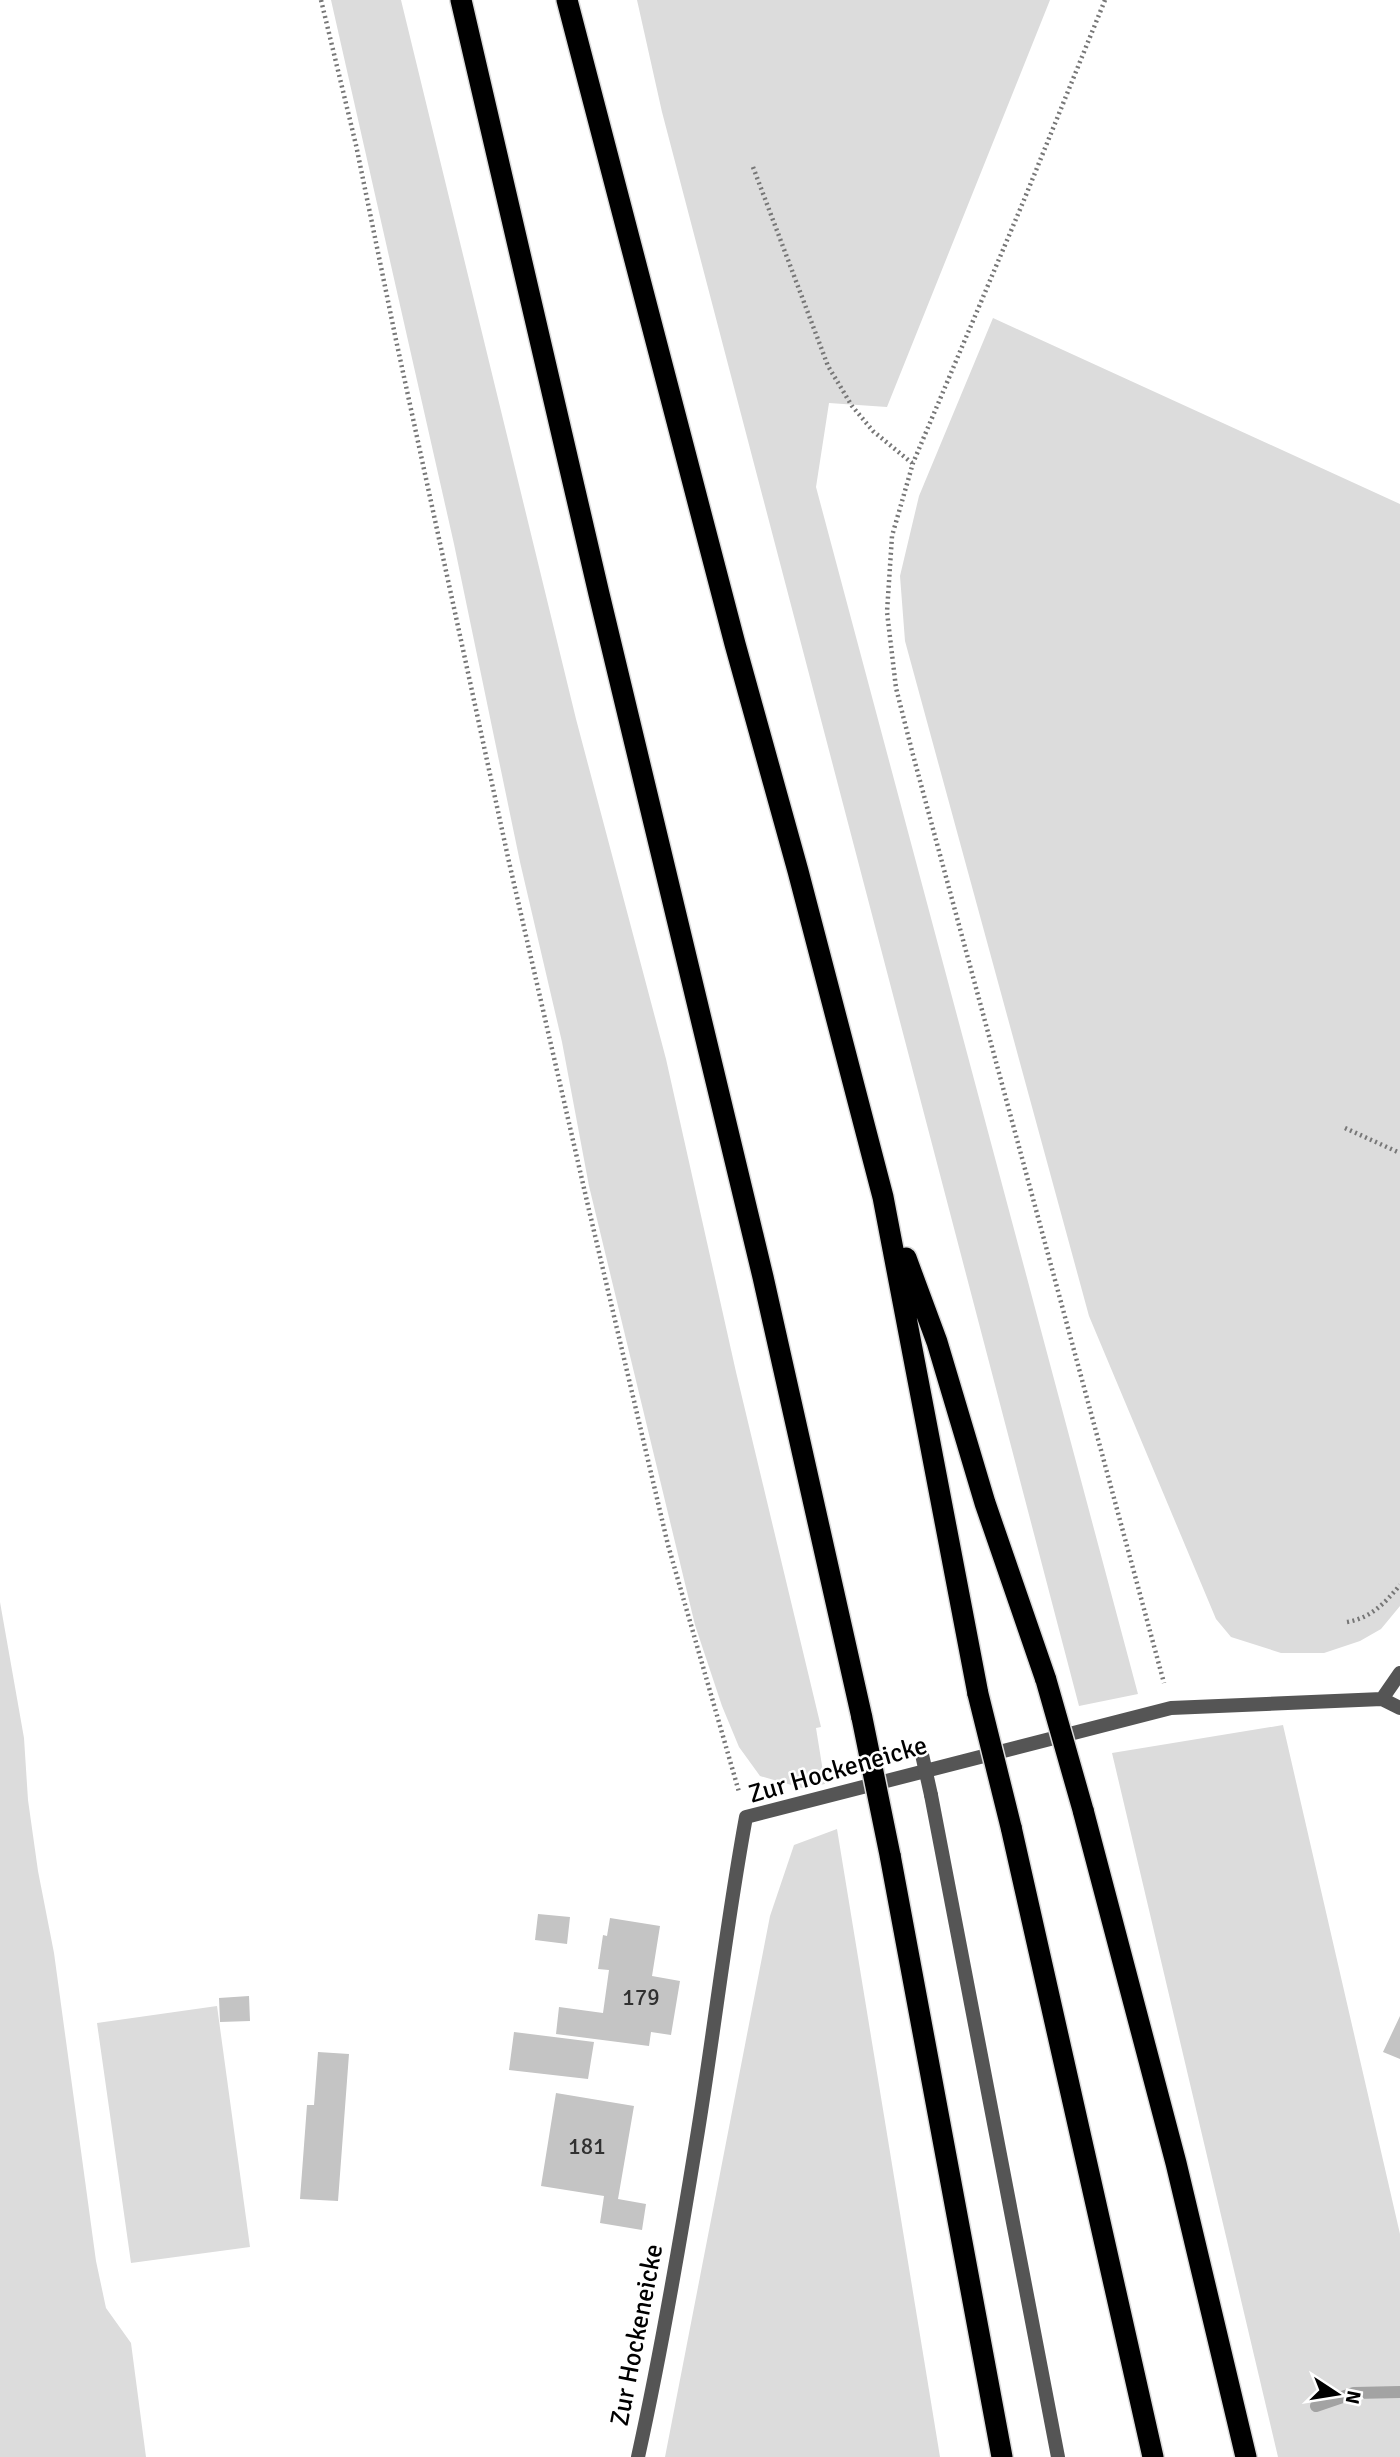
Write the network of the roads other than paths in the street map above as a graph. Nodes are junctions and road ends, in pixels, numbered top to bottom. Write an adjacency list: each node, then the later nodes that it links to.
1 (461, 0): 9 (highway, bridge)
2 (567, 0): 3 (highway)
3 (883, 1197): 11 (highway, bridge); 12 (highway, bridge)
4 (1400, 1673): 5 (street)
5 (1382, 1699): 6 (street); 8 (street, Zur Hockeneicke)
6 (1400, 1707)
7 (921, 1750): 10 (street, bridge)
8 (638, 2457)
9 (1002, 2457)
10 (1058, 2457)
11 (1153, 2457)
12 (1246, 2457)

